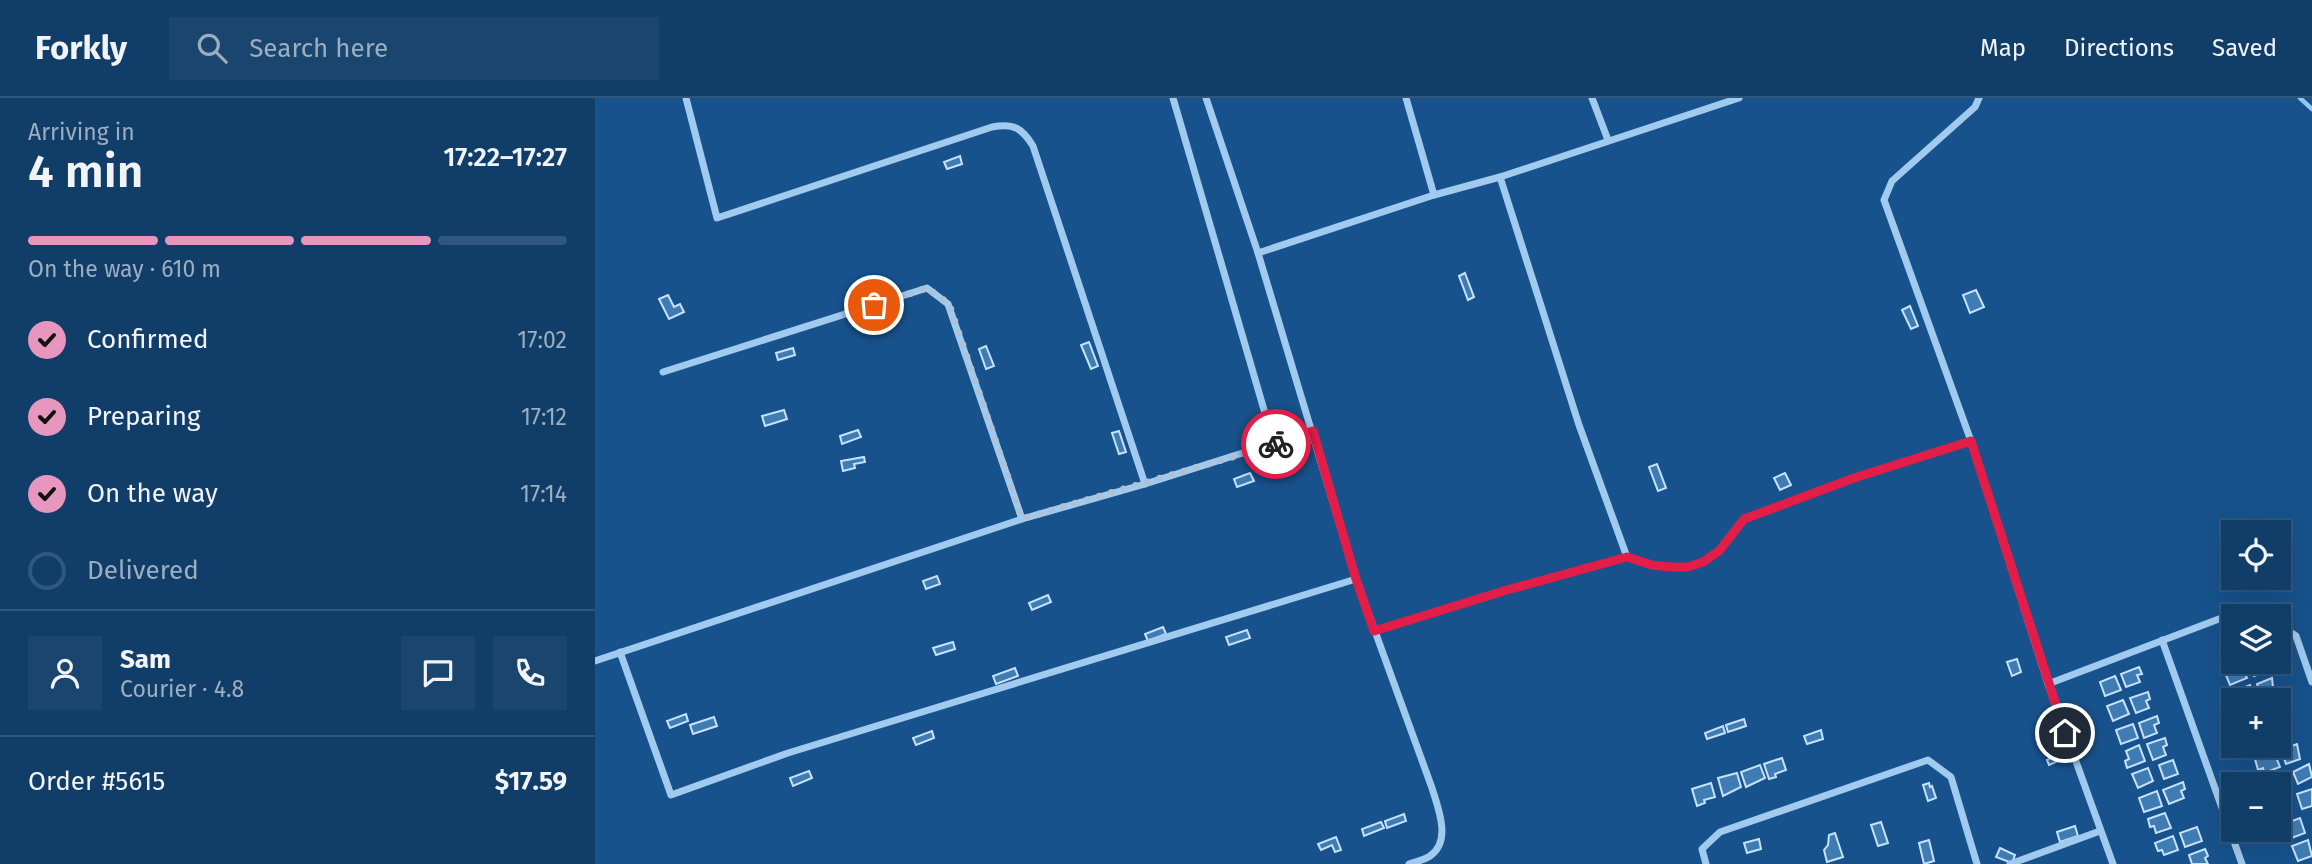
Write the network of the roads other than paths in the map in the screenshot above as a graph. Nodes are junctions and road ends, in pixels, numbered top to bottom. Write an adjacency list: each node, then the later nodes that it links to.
1 (686, 98): 16 (street)
2 (1173, 98): 15 (street)
3 (1206, 98): 11 (street)
4 (1406, 98): 10 (street)
5 (1592, 98): 8 (street)
6 (1739, 98): 8 (street)
7 (1979, 98): 14 (street)
8 (1608, 140): 9 (street)
9 (1500, 177): 10 (street); 18 (street)
10 (1434, 195): 11 (street)
11 (1258, 253): 13 (street)
12 (663, 372): 17 (street)
13 (1313, 431): 15 (street); 19 (street)
14 (1971, 441): 18 (street); 27 (street)
15 (1274, 444): 16 (street)
16 (1145, 484): 17 (street)
17 (1022, 519): 24 (street)
18 (1627, 557): 21 (street)
19 (1356, 579): 21 (street); 24 (street)
20 (2221, 618): 23 (street)
21 (1374, 631): 29 (street)
22 (2291, 633): 26 (street)
23 (2162, 640): 27 (street); 35 (street)
24 (620, 652): 25 (street)
25 (595, 661)
26 (2312, 682)
27 (2048, 684): 28 (street)
28 (2100, 831): 33 (street); 34 (street)
29 (1432, 860): 30 (street)
30 (1409, 864)
31 (1706, 864): 32 (street)
32 (1977, 864)
33 (2010, 864)
34 (2113, 864)
35 (2242, 864)

